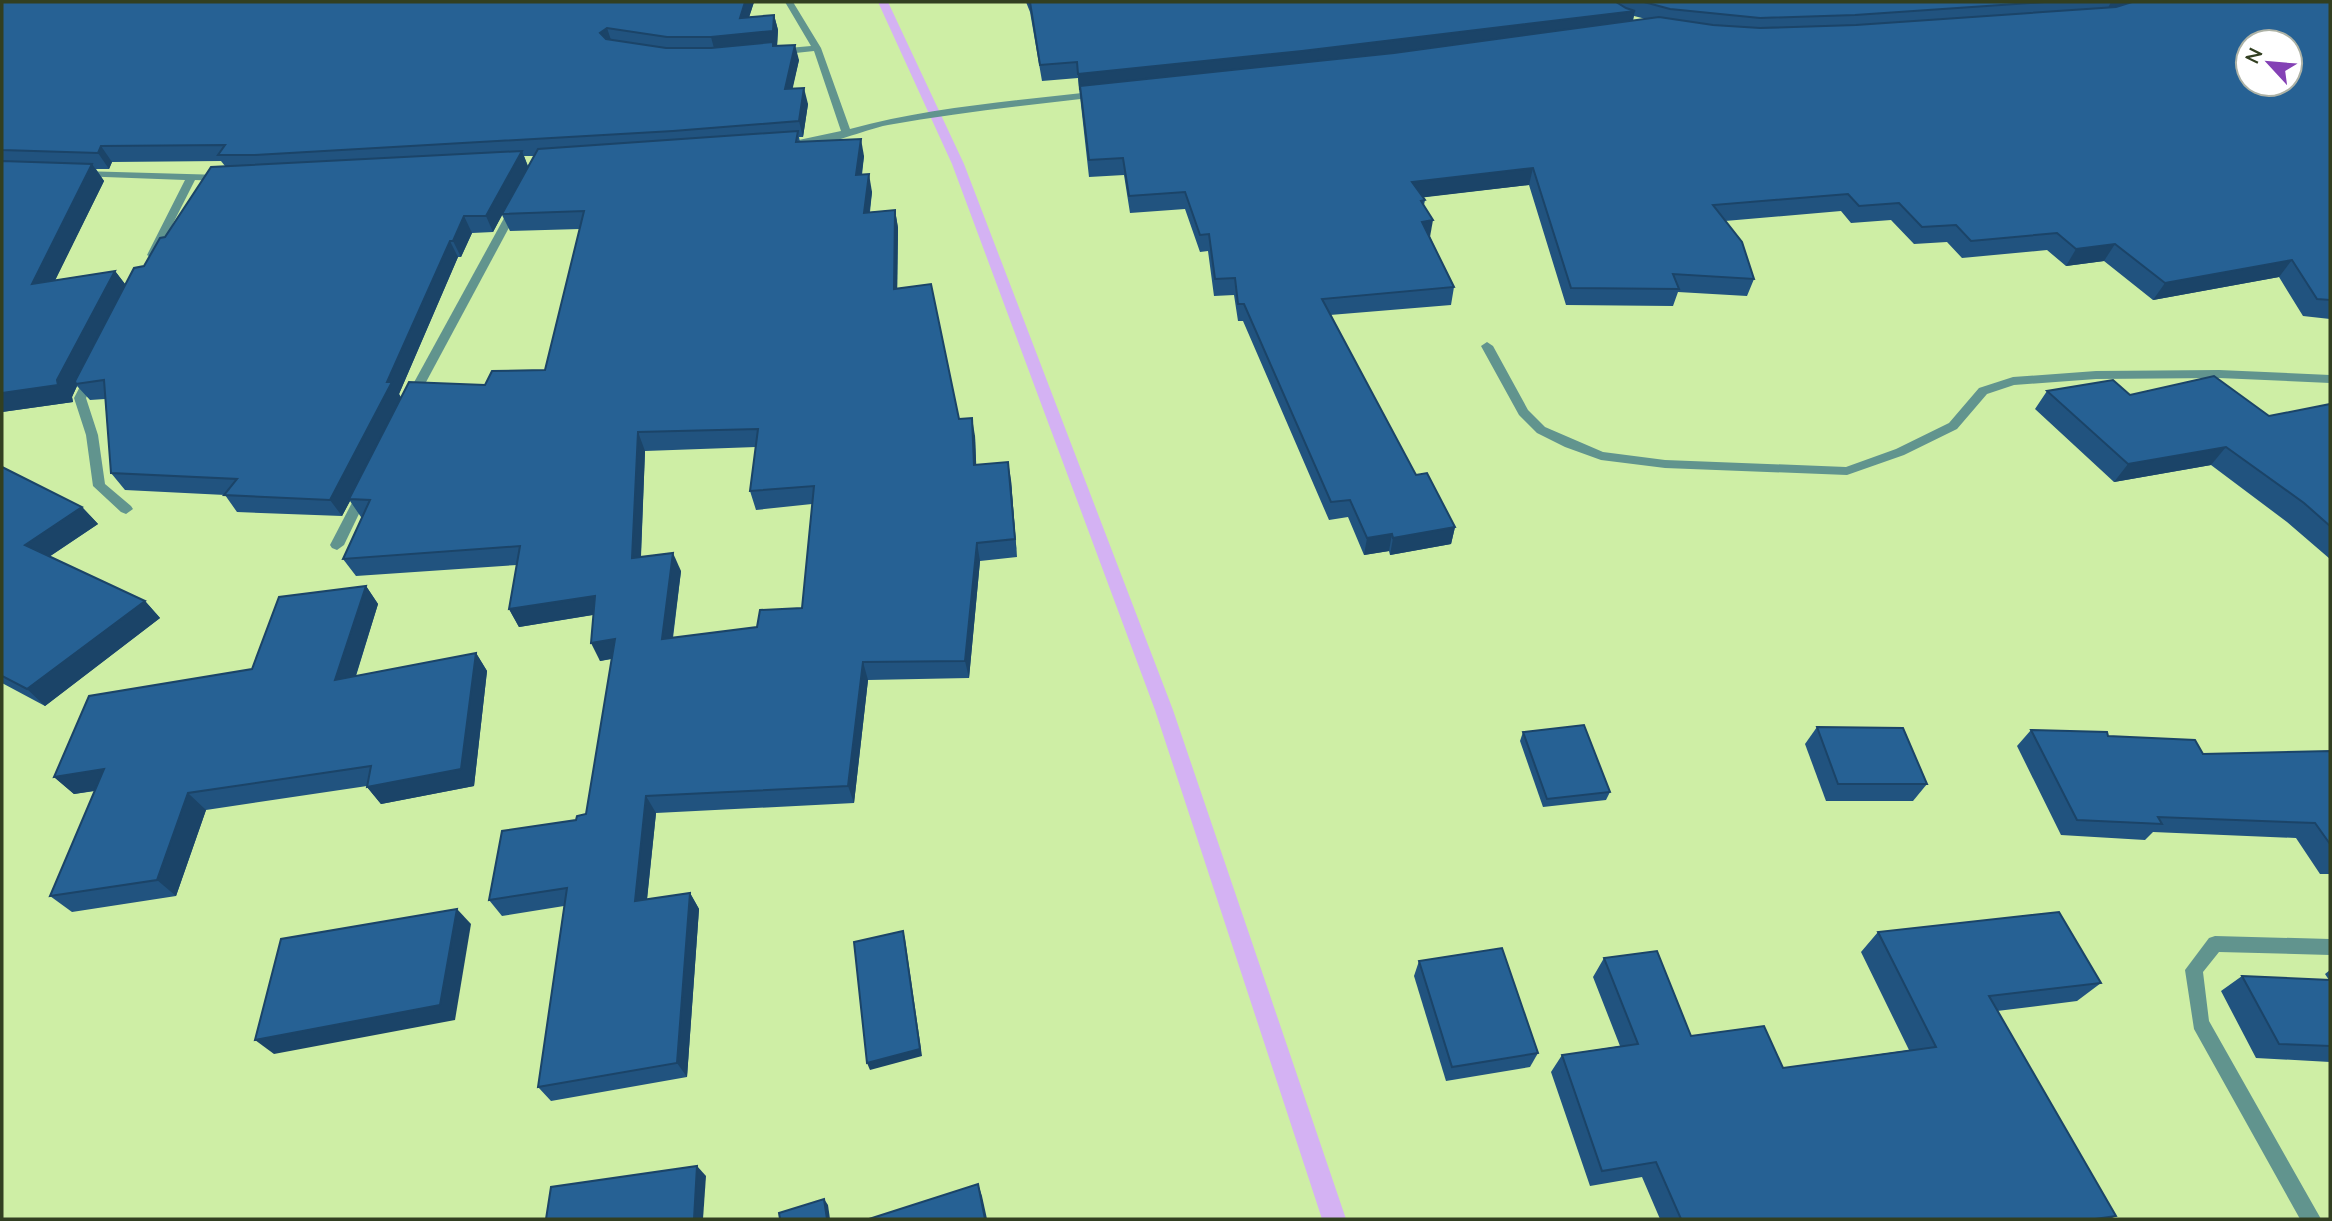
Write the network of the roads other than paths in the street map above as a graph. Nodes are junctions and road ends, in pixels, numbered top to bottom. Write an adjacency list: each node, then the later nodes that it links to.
1 (789, 2): 2 (street)
2 (817, 48): 3 (street); 5 (street)
3 (766, 53)
4 (1114, 92): 5 (street)
5 (846, 134): 6 (street)
6 (782, 145)
7 (66, 173): 9 (street)
8 (228, 177): 9 (street)
9 (191, 178): 11 (street)
10 (521, 196): 15 (street)
11 (148, 264)
12 (1487, 346): 14 (street)
13 (98, 362): 17 (street)
14 (2330, 379)
15 (407, 407)
16 (371, 477): 18 (street)
17 (126, 509)
18 (337, 545)
19 (2330, 947): 20 (street)
20 (2311, 1219)

